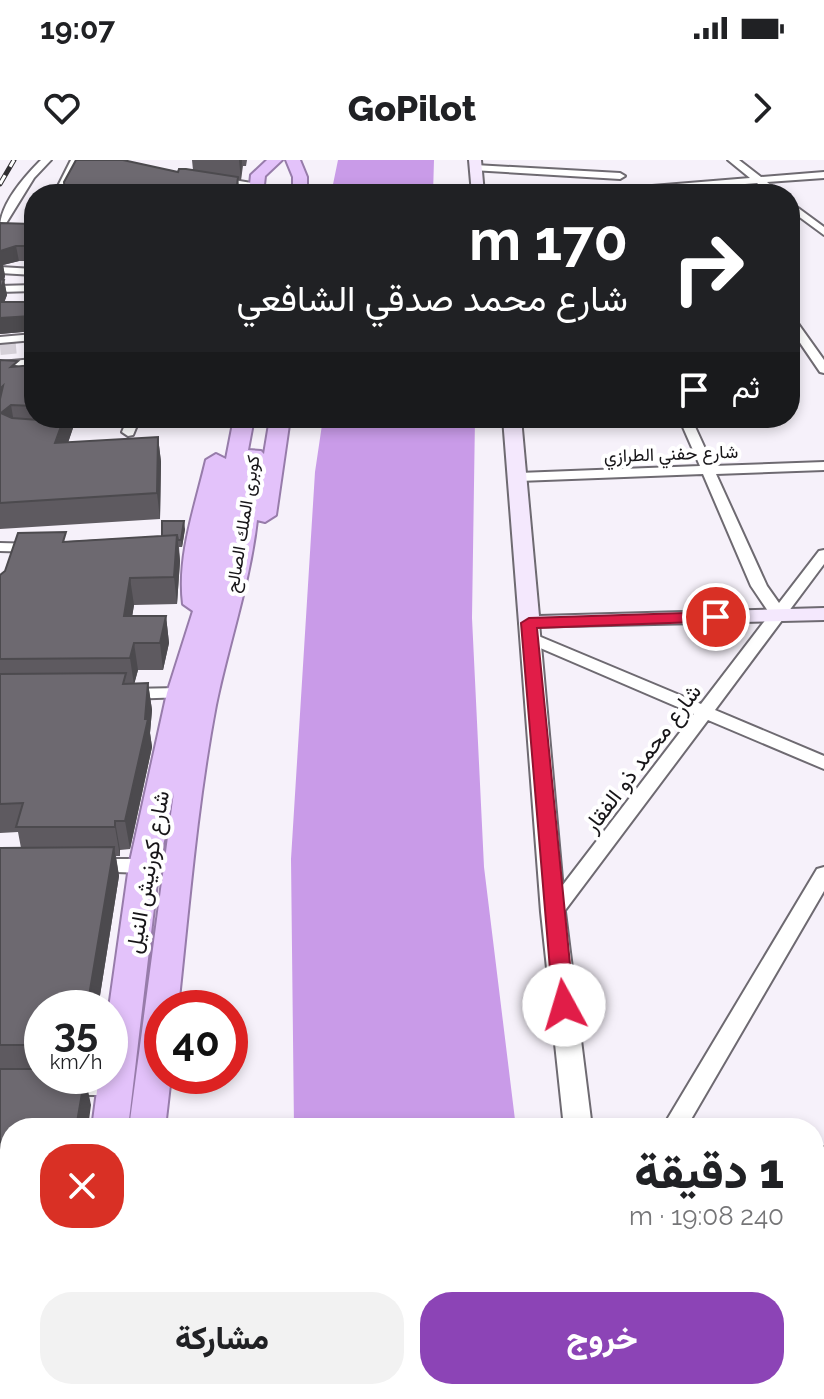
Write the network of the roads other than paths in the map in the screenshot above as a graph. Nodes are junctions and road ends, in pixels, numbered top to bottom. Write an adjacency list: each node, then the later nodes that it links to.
1 (46, 160): 12 (street)
2 (76, 160): 13 (street)
3 (276, 160): 15 (highway); 16 (highway)
4 (293, 160): 17 (highway); 18 (highway)
5 (539, 160): 8 (street)
6 (733, 160): 11 (street)
7 (475, 164): 8 (street); 19 (main road)
8 (530, 171): 20 (street)
9 (824, 175): 11 (street)
10 (198, 177): 14 (street)
11 (759, 180): 21 (street); 22 (street)
12 (25, 184)
13 (64, 184)
14 (250, 184)
15 (259, 184)
16 (274, 184)
17 (289, 184)
18 (300, 184)
19 (477, 184)
20 (623, 184)
21 (731, 184)
22 (764, 184)
23 (24, 186): 27 (street)
24 (800, 213): 26 (street)
25 (824, 214): 26 (street)
26 (804, 216): 28 (street)
27 (0, 225)
28 (824, 232)
29 (0, 270): 30 (street)
30 (24, 271)
31 (24, 288): 32 (street)
32 (0, 289)
33 (800, 334): 38 (street)
34 (24, 338): 35 (street)
35 (0, 340)
36 (24, 364): 37 (street)
37 (0, 366)
38 (824, 369)
39 (130, 428): 46 (street)
40 (222, 428): 55 (highway)
41 (243, 428): 55 (highway, كوبرى الملك الصالح)
42 (257, 428): 55 (highway, كوبرى الملك الصالح)
43 (278, 428): 55 (highway)
44 (513, 428): 49 (main road)
45 (690, 428): 48 (street)
46 (128, 432)
47 (824, 466): 48 (street, شارع حفني الطرازي)
48 (709, 470): 49 (street, شارع حفني الطرازي); 54 (street)
49 (519, 477): 56 (main road)
50 (62, 549): 51 (street)
51 (10, 551)
52 (824, 554): 54 (street, شارع محمد ذو الفقار)
53 (824, 614): 54 (main road)
54 (779, 615): 56 (main road); 59 (street, شارع محمد ذو الفقار)
55 (214, 624): 57 (highway, شارع كورنيش النيل); 68 (highway, شارع كورنيش النيل)
56 (529, 631): 59 (street); 64 (street)
57 (180, 693): 58 (street); 62 (highway, شارع كورنيش النيل)
58 (105, 694)
59 (704, 712): 60 (street); 64 (street, شارع محمد ذو الفقار)
60 (824, 763)
61 (72, 866): 62 (street)
62 (144, 866): 65 (highway, شارع كورنيش النيل)
63 (824, 874): 70 (street)
64 (553, 912): 69 (street)
65 (128, 992)
66 (115, 1094): 67 (highway, شارع كورنيش النيل)
67 (111, 1118)
68 (148, 1118)
69 (577, 1118)
70 (680, 1118)

